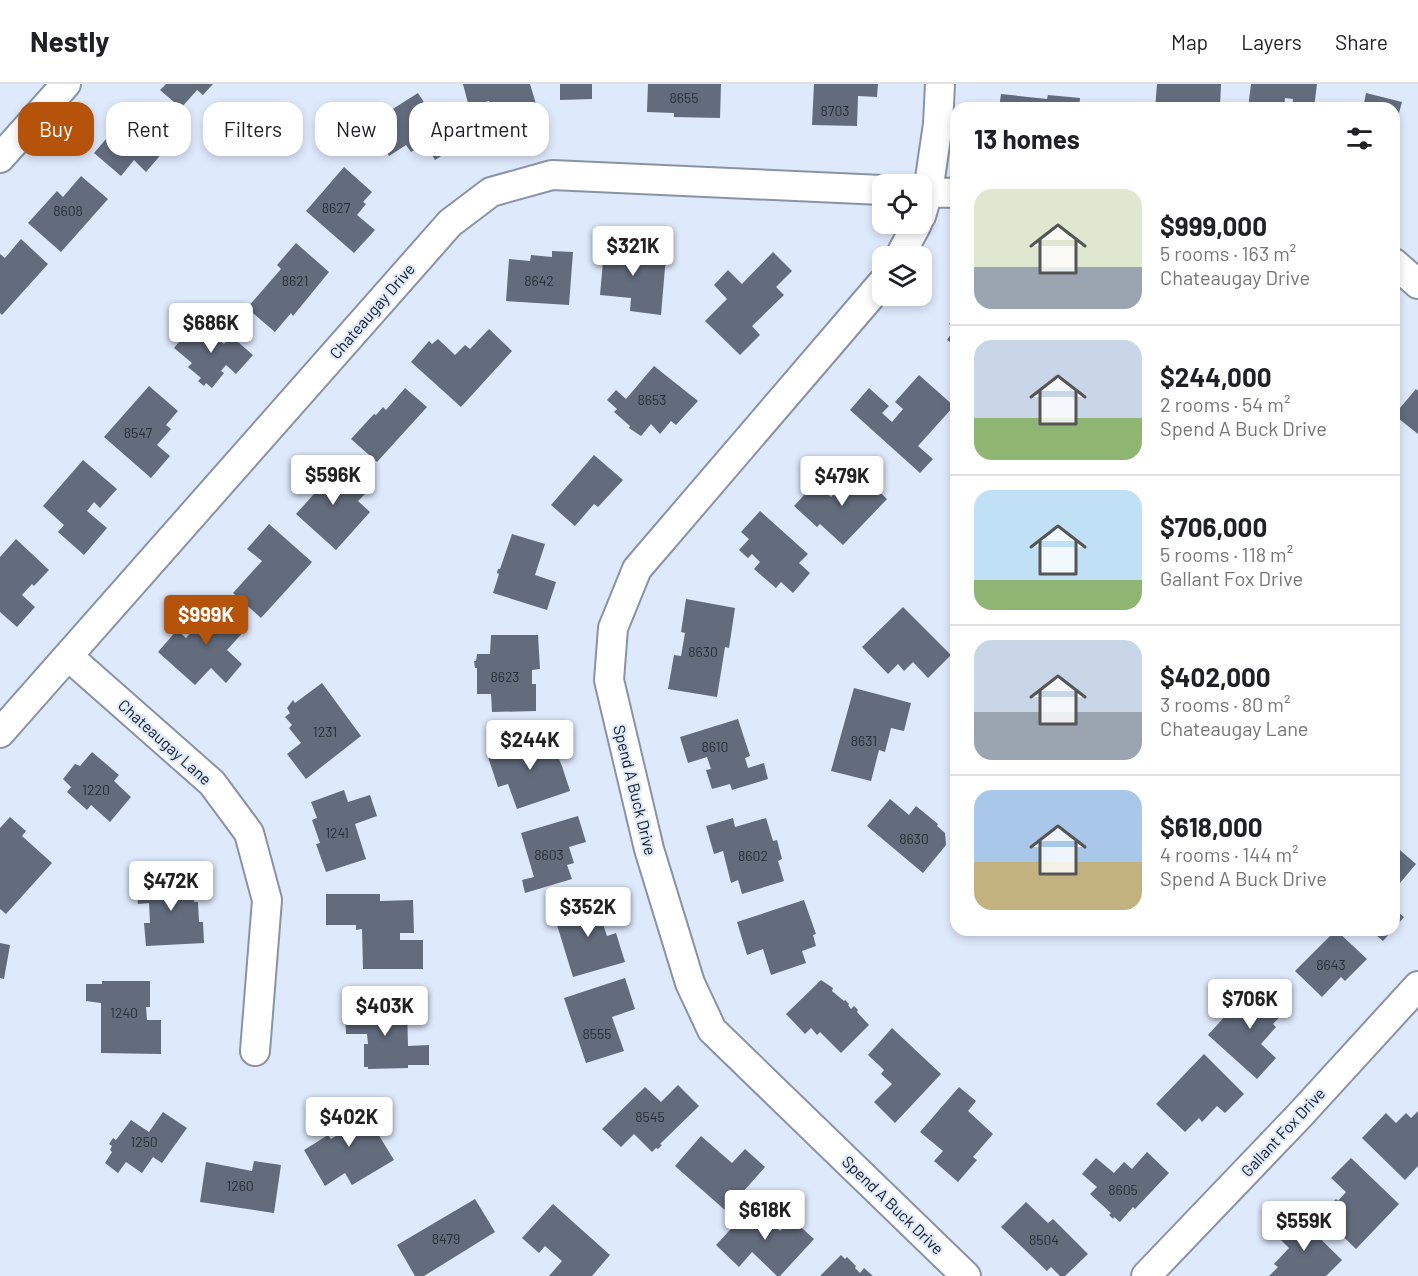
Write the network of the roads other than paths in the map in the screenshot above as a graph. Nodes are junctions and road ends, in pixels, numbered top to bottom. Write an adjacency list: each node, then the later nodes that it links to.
1 (66, 84): 3 (street)
2 (940, 84): 4 (street)
3 (0, 158)
4 (932, 187)
5 (872, 190): 9 (street, Chateaugay Drive)
6 (1400, 268): 7 (street)
7 (1418, 284)
8 (872, 296): 13 (street, Spend A Buck Drive)
9 (68, 656): 10 (street, Chateaugay Drive); 12 (street, Chateaugay Lane)
10 (0, 733)
11 (1418, 986): 14 (street, Gallant Fox Drive)
12 (255, 1051)
13 (966, 1276)
14 (1146, 1276)

